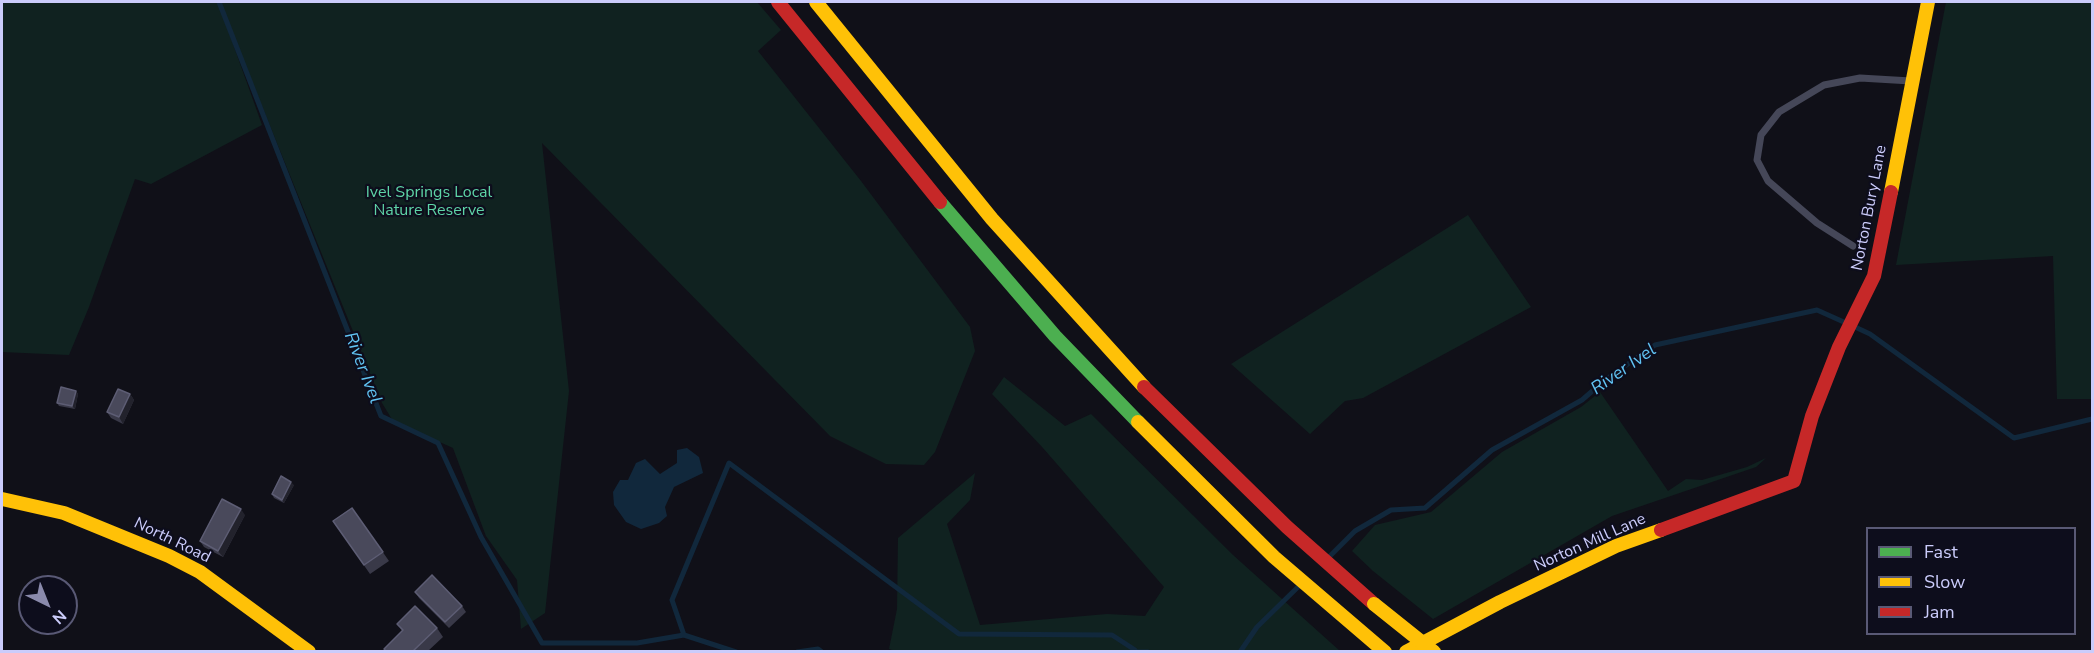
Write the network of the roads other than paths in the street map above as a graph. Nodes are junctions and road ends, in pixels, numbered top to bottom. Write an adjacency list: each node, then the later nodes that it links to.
1 (778, 2): 9 (main road)
2 (816, 2): 11 (main road, bridge)
3 (1928, 2): 4 (main road, Norton Bury Lane)
4 (1911, 81): 5 (lane); 6 (main road, Norton Bury Lane)
5 (1852, 246)
6 (1794, 480): 10 (main road, Norton Mill Lane)
7 (2, 500): 8 (main road, North Road)
8 (309, 651)
9 (1385, 651)
10 (1406, 651)
11 (1434, 651)

